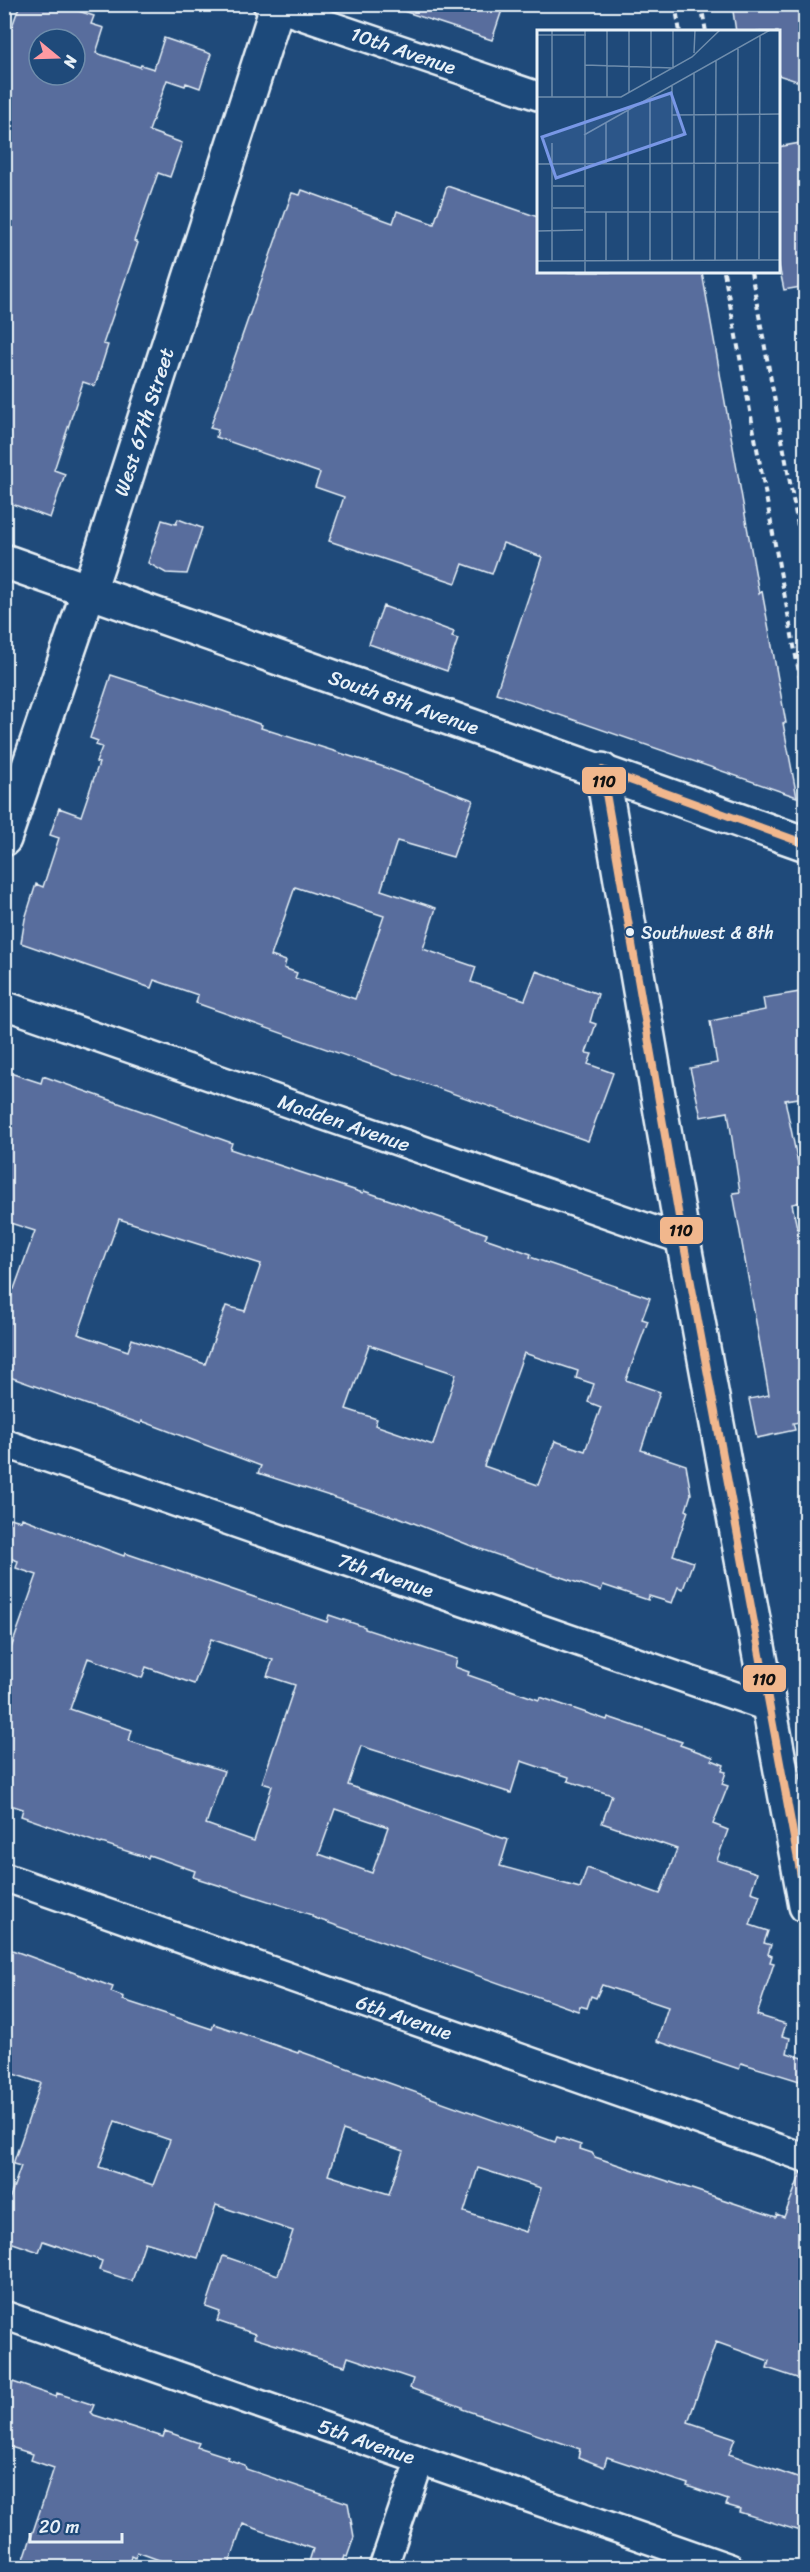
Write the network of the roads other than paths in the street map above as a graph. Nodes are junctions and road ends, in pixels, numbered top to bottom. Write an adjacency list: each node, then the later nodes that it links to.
1 (274, 6): 2 (street, 10th Avenue); 4 (street, West 67th Street)
2 (537, 96)
3 (4, 561): 4 (street, South 8th Avenue)
4 (90, 591): 5 (street, South 8th Avenue); 6 (street, West 67th Street)
5 (602, 770): 7 (street, South 8th Avenue); 9 (street)
6 (4, 839)
7 (806, 844)
8 (4, 1005): 9 (street, Madden Avenue)
9 (683, 1240): 11 (street)
10 (4, 1443): 11 (street, 7th Avenue)
11 (767, 1707): 13 (street)
12 (4, 1877): 14 (street, 6th Avenue)
13 (806, 1906)
14 (806, 2158)
15 (4, 2315): 16 (street, 5th Avenue)
16 (420, 2460): 17 (street); 18 (street, 5th Avenue)
17 (383, 2568)
18 (730, 2568)

